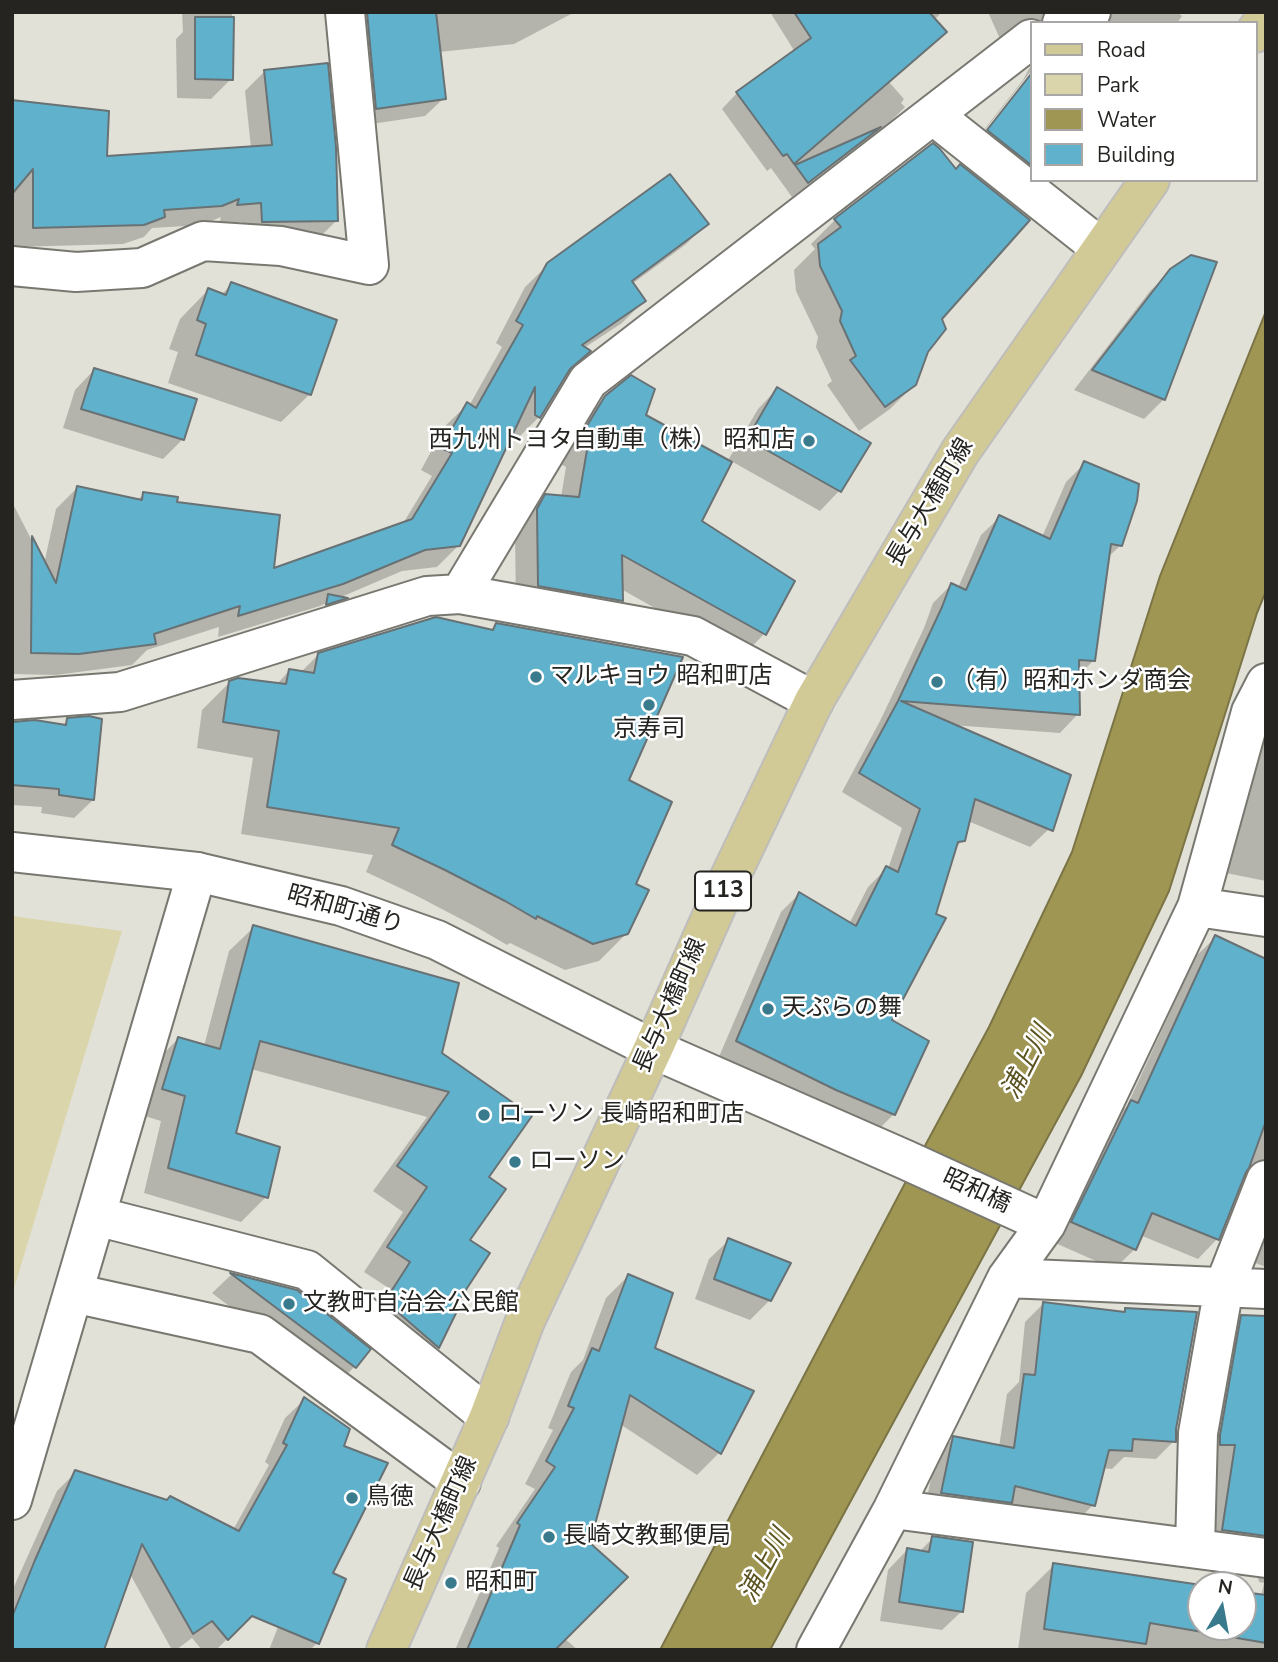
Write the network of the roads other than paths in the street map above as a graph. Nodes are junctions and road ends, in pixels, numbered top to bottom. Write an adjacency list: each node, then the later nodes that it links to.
1 (345, 12): 8 (street)
2 (1091, 12): 3 (street)
3 (1067, 21)
4 (1030, 40): 5 (street)
5 (933, 115): 7 (street); 9 (street)
6 (1149, 182): 7 (main road, 長与大橋町線 / 113)
7 (1101, 248): 12 (main road, 長与大橋町線 / 113)
8 (12, 266)
9 (460, 594): 11 (street); 12 (street)
10 (1266, 683): 15 (street)
11 (12, 700)
12 (814, 701): 17 (main road, 長与大橋町線 / 113)
13 (12, 852): 14 (street, 昭和町通り)
14 (197, 873): 17 (street, 昭和町通り); 20 (street)
15 (1197, 907): 16 (street); 21 (street)
16 (1266, 917)
17 (653, 1049): 18 (street, 昭和町通り); 26 (main road, 長与大橋町線 / 113)
18 (906, 1160): 21 (street, 昭和橋)
19 (1266, 1180): 23 (street)
20 (96, 1216): 25 (street); 26 (street)
21 (1046, 1224): 22 (street)
22 (1007, 1278): 23 (street); 29 (street)
23 (1224, 1287): 24 (street); 30 (street)
24 (1266, 1289)
25 (73, 1293): 27 (street); 28 (street)
26 (489, 1417): 27 (main road, 長与大橋町線 / 113)
27 (461, 1482): 32 (main road, 長与大橋町線 / 113)
28 (12, 1500)
29 (893, 1509): 30 (street); 33 (street)
30 (1195, 1548): 31 (street)
31 (1266, 1558)
32 (386, 1650)
33 (816, 1650)

